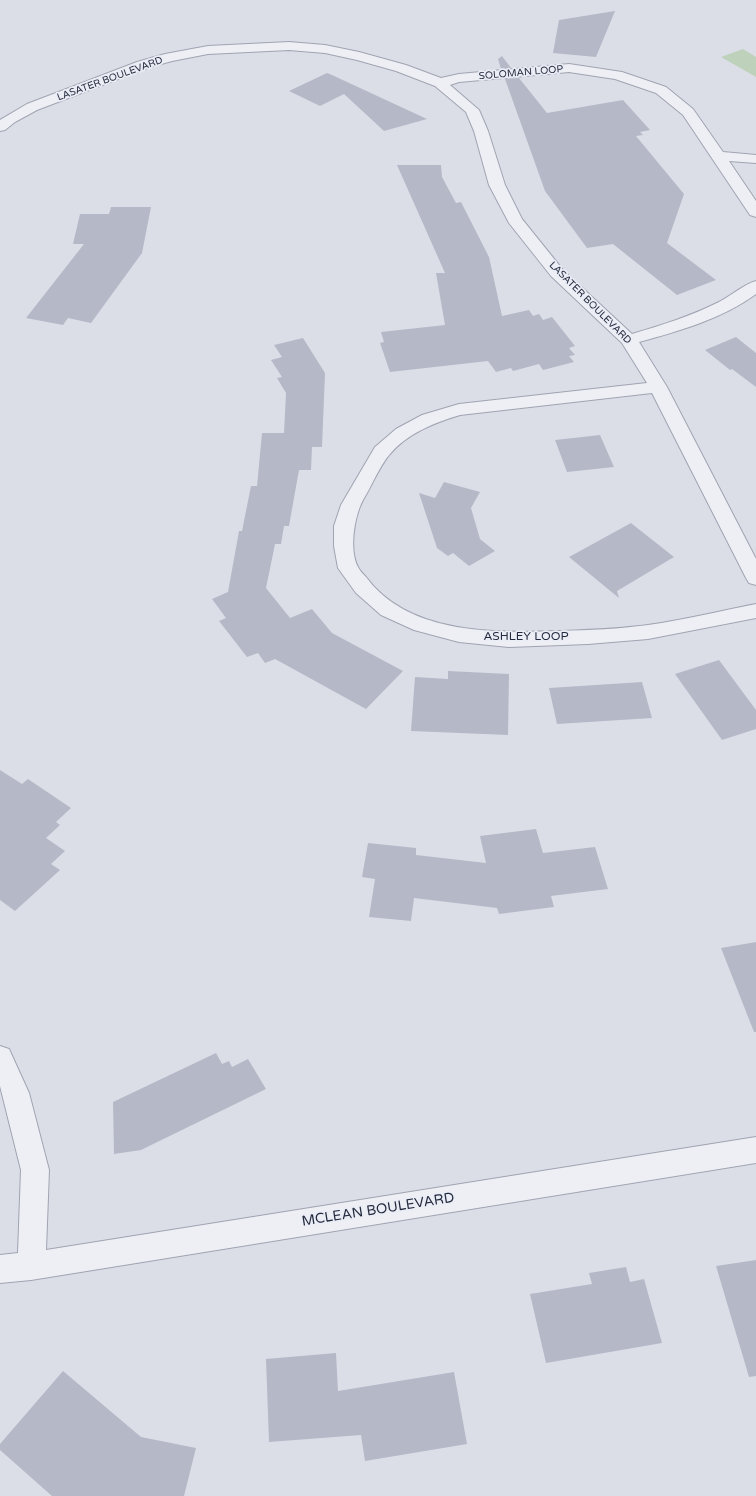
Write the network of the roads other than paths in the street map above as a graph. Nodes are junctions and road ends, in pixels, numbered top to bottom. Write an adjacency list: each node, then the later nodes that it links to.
1 (440, 83): 2 (street, LASATER BOULEVARD); 3 (street, SOLOMAN LOOP); 7 (street, LASATER BOULEVARD)
2 (0, 127)
3 (717, 156): 4 (street); 5 (street, SOLOMAN LOOP)
4 (756, 159)
5 (756, 212)
6 (756, 286): 7 (street)
7 (629, 340): 8 (street, LASATER BOULEVARD)
8 (658, 386): 9 (street, LASATER BOULEVARD); 10 (street, ASHLEY LOOP)
9 (756, 578)
10 (756, 610)
11 (0, 1057): 13 (street)
12 (756, 1150): 13 (street, MCLEAN BOULEVARD)
13 (31, 1266): 14 (street, MCLEAN BOULEVARD)
14 (0, 1269)

